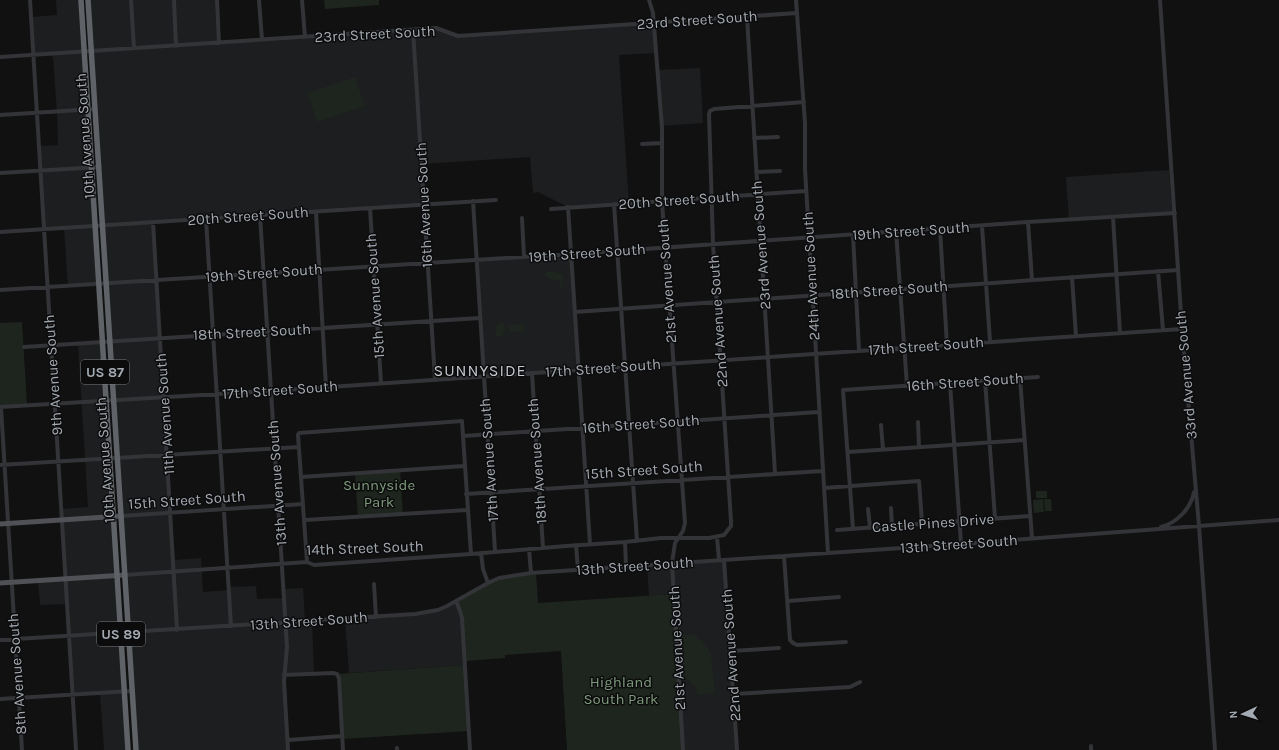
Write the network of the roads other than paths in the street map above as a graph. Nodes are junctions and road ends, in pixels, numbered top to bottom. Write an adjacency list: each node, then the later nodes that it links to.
1 (30, 0): 23 (street, 9th Avenue South)
2 (81, 0): 21 (highway, 10th Avenue South / US 87)
3 (88, 0): 22 (highway, 10th Avenue South / US 87)
4 (131, 0): 20 (street)
5 (174, 0): 19 (street)
6 (217, 0): 18 (street)
7 (259, 0): 17 (street)
8 (302, 0): 16 (street)
9 (649, 0): 14 (street, 21st Avenue South)
10 (796, 0): 12 (street, 24th Avenue South)
11 (1160, 0): 53 (street, 33rd Avenue South)
12 (797, 13): 13 (street, 23rd Street South); 25 (street, 24th Avenue South)
13 (747, 17): 14 (street, 23rd Street South); 26 (street, 23rd Avenue South)
14 (654, 23): 15 (street, 23rd Street South); 33 (street, 21st Avenue South)
15 (413, 30): 16 (street, 23rd Street South); 48 (street, 16th Avenue South)
16 (305, 37): 17 (street, 23rd Street South)
17 (262, 40): 18 (street, 23rd Street South)
18 (219, 43): 19 (street, 23rd Street South)
19 (176, 46): 20 (street, 23rd Street South)
20 (134, 48): 22 (street, 23rd Street South)
21 (84, 51): 22 (street, 23rd Street South); 23 (street, 23rd Street South); 28 (highway, 10th Avenue South / US 87)
22 (91, 51): 27 (highway, 10th Avenue South / US 87)
23 (33, 55): 24 (street, 23rd Street South); 29 (street, 9th Avenue South)
24 (0, 57)
25 (804, 102): 26 (street); 41 (street, 24th Avenue South)
26 (752, 106): 32 (street, 23rd Avenue South); 43 (street, 22nd Avenue South)
27 (95, 109): 28 (street); 35 (highway, 10th Avenue South / US 87)
28 (89, 110): 29 (street); 36 (highway, 10th Avenue South / US 87)
29 (36, 113): 30 (street); 37 (street, 9th Avenue South)
30 (0, 115)
31 (778, 137): 32 (street)
32 (754, 138): 39 (street, 23rd Avenue South)
33 (662, 143): 34 (street); 46 (street, 21st Avenue South)
34 (642, 144)
35 (100, 166): 36 (street); 60 (highway, 10th Avenue South / US 87)
36 (93, 167): 37 (street); 61 (highway, 10th Avenue South / US 87)
37 (40, 171): 40 (street); 64 (street, 9th Avenue South)
38 (780, 171): 39 (street)
39 (756, 172): 42 (street, 23rd Avenue South)
40 (0, 173)
41 (806, 191): 42 (street, 20th Street South); 68 (street, 24th Avenue South)
42 (758, 194): 43 (street, 20th Street South); 69 (street, 23rd Avenue South)
43 (711, 198): 46 (street, 20th Street South); 70 (street, 22nd Avenue South)
44 (496, 200): 45 (street, 20th Street South)
45 (473, 202): 48 (street, 20th Street South); 75 (street, 17th Avenue South)
46 (662, 202): 47 (street, 20th Street South); 71 (street, 21st Avenue South)
47 (614, 204): 49 (street, 20th Street South); 72 (street)
48 (424, 205): 50 (street, 20th Street South); 76 (street, 16th Avenue South)
49 (568, 207): 51 (street, 20th Street South); 73 (street)
50 (370, 208): 52 (street, 20th Street South); 77 (street, 15th Avenue South)
51 (551, 209)
52 (316, 212): 54 (street, 20th Street South); 78 (street)
53 (1175, 213): 55 (street, 19th Street South); 79 (street, 33rd Avenue South)
54 (260, 215): 57 (street, 20th Street South); 81 (street, 13th Avenue South)
55 (1113, 217): 59 (street, 19th Street South); 82 (street)
56 (522, 218): 74 (street)
57 (206, 219): 58 (street, 20th Street South); 83 (street)
58 (153, 222): 60 (street, 20th Street South); 86 (street, 11th Avenue South)
59 (1028, 222): 62 (street, 19th Street South); 85 (street)
60 (103, 225): 61 (street, 20th Street South); 87 (highway, 10th Avenue South / US 87)
61 (96, 226): 64 (street, 20th Street South); 89 (highway, 10th Avenue South / US 87)
62 (982, 226): 63 (street, 19th Street South); 88 (street)
63 (940, 228): 65 (street, 19th Street South); 90 (street)
64 (43, 229): 66 (street, 20th Street South); 91 (street, 9th Avenue South)
65 (896, 231): 67 (street, 19th Street South); 92 (street)
66 (0, 232)
67 (853, 235): 68 (street, 19th Street South); 94 (street)
68 (809, 237): 69 (street, 19th Street South); 95 (street, 24th Avenue South)
69 (761, 240): 70 (street, 19th Street South); 96 (street, 23rd Avenue South)
70 (713, 244): 71 (street, 19th Street South); 97 (street, 22nd Avenue South)
71 (666, 248): 72 (street, 19th Street South); 98 (street, 21st Avenue South)
72 (617, 251): 73 (street, 19th Street South); 99 (street)
73 (571, 254): 74 (street, 19th Street South); 100 (street)
74 (524, 257): 75 (street, 19th Street South)
75 (477, 260): 76 (street, 19th Street South); 101 (street, 17th Avenue South)
76 (428, 263): 77 (street, 19th Street South); 102 (street, 16th Avenue South)
77 (373, 266): 78 (street, 19th Street South); 103 (street, 15th Avenue South)
78 (319, 270): 81 (street, 19th Street South); 104 (street)
79 (1178, 270): 80 (street, 18th Street South); 105 (street, 33rd Avenue South)
80 (1158, 271): 82 (street, 18th Street South); 106 (street)
81 (264, 274): 83 (street, 19th Street South); 107 (street, 13th Avenue South)
82 (1116, 274): 84 (street, 18th Street South); 108 (street)
83 (210, 277): 86 (street, 19th Street South); 109 (street)
84 (1072, 277): 85 (street, 18th Street South); 110 (street)
85 (1032, 280): 88 (street, 18th Street South)
86 (156, 281): 87 (street, 19th Street South); 111 (street, 11th Avenue South)
87 (106, 283): 89 (street, 19th Street South); 112 (highway, 10th Avenue South / US 87)
88 (987, 283): 90 (street, 18th Street South); 113 (street)
89 (100, 284): 91 (street, 19th Street South); 114 (highway, 10th Avenue South / US 87)
90 (943, 286): 92 (street, 18th Street South); 115 (street)
91 (48, 288): 93 (street, 19th Street South); 116 (street, 9th Avenue South)
92 (900, 289): 94 (street, 18th Street South); 118 (street)
93 (0, 290)
94 (855, 292): 95 (street, 18th Street South); 119 (street)
95 (812, 296): 96 (street, 18th Street South); 120 (street, 24th Avenue South)
96 (765, 298): 97 (street, 18th Street South); 121 (street, 23rd Avenue South)
97 (717, 302): 98 (street, 18th Street South); 122 (street, 22nd Avenue South)
98 (669, 305): 99 (street, 18th Street South); 123 (street, 21st Avenue South)
99 (622, 309): 100 (street, 18th Street South); 124 (street)
100 (575, 312): 125 (street)
101 (480, 318): 102 (street, 18th Street South); 127 (street, 17th Avenue South)
102 (431, 321): 103 (street, 18th Street South); 130 (street, 16th Avenue South)
103 (377, 325): 104 (street, 18th Street South); 132 (street, 15th Avenue South)
104 (323, 328): 107 (street, 18th Street South); 135 (street)
105 (1182, 329): 106 (street, 17th Street South); 177 (street, 33rd Avenue South)
106 (1163, 330): 108 (street, 17th Street South)
107 (268, 332): 109 (street, 18th Street South); 136 (street, 13th Avenue South)
108 (1120, 333): 110 (street, 17th Street South)
109 (214, 335): 111 (street, 18th Street South); 137 (street)
110 (1076, 336): 113 (street, 17th Street South)
111 (160, 338): 112 (street, 18th Street South); 138 (street, 11th Avenue South)
112 (110, 341): 114 (street, 18th Street South); 140 (highway, 10th Avenue South / US 87)
113 (990, 341): 115 (street, 17th Street South)
114 (103, 342): 116 (street, 18th Street South); 139 (highway, 10th Avenue South / US 87)
115 (947, 345): 118 (street, 17th Street South)
116 (51, 346): 117 (street, 18th Street South); 141 (street, 9th Avenue South)
117 (24, 348)
118 (904, 348): 119 (street, 17th Street South); 134 (street)
119 (859, 351): 120 (street, 17th Street South)
120 (815, 354): 121 (street, 17th Street South); 143 (street, 24th Avenue South)
121 (768, 357): 122 (street, 17th Street South); 144 (street, 23rd Avenue South)
122 (721, 360): 123 (street, 17th Street South); 145 (street, 22nd Avenue South)
123 (673, 363): 124 (street, 17th Street South); 146 (street, 21st Avenue South)
124 (626, 367): 125 (street, 17th Street South); 148 (street)
125 (579, 370): 126 (street, 17th Street South); 150 (street)
126 (532, 373): 127 (street, 17th Street South); 151 (street, 18th Avenue South)
127 (484, 376): 130 (street, 17th Street South); 152 (street, 17th Avenue South)
128 (1038, 377): 129 (street, 16th Street South)
129 (1020, 378): 131 (street, 16th Street South); 154 (street)
130 (435, 379): 132 (street, 17th Street South)
131 (985, 380): 133 (street, 16th Street South); 155 (street)
132 (381, 383): 135 (street, 17th Street South)
133 (950, 383): 134 (street, 16th Street South); 156 (street)
134 (907, 386): 162 (street, 16th Street South)
135 (326, 387): 136 (street, 17th Street South)
136 (271, 390): 137 (street, 17th Street South); 159 (street, 13th Avenue South)
137 (217, 394): 138 (street, 17th Street South); 161 (street)
138 (164, 397): 140 (street, 17th Street South); 163 (street, 11th Avenue South)
139 (107, 400): 140 (street, 17th Street South); 141 (street, 17th Street South); 165 (highway, 10th Avenue South / US 87)
140 (114, 400): 164 (highway, 10th Avenue South / US 87)
141 (55, 404): 142 (street, 17th Street South); 166 (street, 9th Avenue South)
142 (0, 407): 167 (street, 8th Avenue South)
143 (819, 412): 144 (street, 16th Street South); 169 (street, 24th Avenue South)
144 (772, 415): 145 (street, 16th Street South); 170 (street, 23rd Avenue South)
145 (725, 418): 146 (street, 16th Street South); 171 (street, 22nd Avenue South)
146 (677, 422): 148 (street, 16th Street South); 173 (street, 21st Avenue South)
147 (918, 422): 158 (street)
148 (630, 425): 150 (street, 16th Street South); 174 (street)
149 (881, 425): 160 (street)
150 (582, 429): 151 (street, 16th Street South); 175 (street)
151 (535, 431): 152 (street, 16th Street South); 179 (street, 18th Avenue South)
152 (488, 434): 153 (street, 16th Street South); 180 (street, 17th Avenue South)
153 (463, 436): 157 (street); 168 (street)
154 (1024, 440): 155 (street); 190 (street)
155 (989, 442): 156 (street); 192 (street)
156 (955, 444): 158 (street); 195 (street)
157 (299, 446): 159 (street); 172 (street)
158 (919, 447): 160 (street)
159 (275, 448): 161 (street); 183 (street, 13th Avenue South)
160 (883, 449): 162 (street)
161 (221, 452): 163 (street); 186 (street)
162 (848, 452): 176 (street)
163 (167, 455): 164 (street); 188 (street, 11th Avenue South)
164 (117, 458): 165 (street); 189 (highway, 10th Avenue South / US 87)
165 (110, 459): 166 (street); 191 (highway, 10th Avenue South / US 87)
166 (58, 462): 167 (street); 193 (street, 9th Avenue South)
167 (2, 465): 199 (street, 8th Avenue South)
168 (464, 466): 172 (street); 181 (street)
169 (822, 470): 170 (street, 15th Street South); 178 (street, 24th Avenue South)
170 (775, 473): 171 (street, 15th Street South)
171 (728, 476): 173 (street, 15th Street South); 205 (street, 22nd Avenue South)
172 (301, 477): 182 (street)
173 (682, 480): 174 (street, 15th Street South); 209 (street, 21st Avenue South)
174 (634, 483): 175 (street, 15th Street South); 210 (street)
175 (586, 486): 179 (street, 15th Street South); 212 (street)
176 (850, 486): 178 (street); 197 (street); 203 (street)
177 (1195, 487): 201 (street, 33rd Avenue South); 204 (street)
178 (824, 488): 219 (street, 24th Avenue South)
179 (539, 489): 180 (street, 15th Street South); 215 (street, 18th Avenue South)
180 (492, 493): 181 (street, 15th Street South); 217 (street, 17th Avenue South)
181 (466, 494): 187 (street)
182 (303, 504): 183 (street, 15th Street South); 194 (street)
183 (279, 506): 186 (street, 15th Street South); 226 (street, 13th Avenue South)
184 (891, 508): 200 (street)
185 (868, 509): 202 (street)
186 (224, 510): 188 (street, 15th Street South); 228 (street)
187 (467, 510): 194 (street); 220 (street)
188 (171, 513): 189 (street, 15th Street South); 230 (street, 11th Avenue South)
189 (121, 516): 191 (main road, 15th Street South); 233 (highway, 10th Avenue South / US 87)
190 (1030, 516): 192 (street, Castle Pines Drive); 208 (street)
191 (114, 517): 193 (main road, 15th Street South); 232 (highway, 10th Avenue South / US 89)
192 (994, 518): 195 (street, Castle Pines Drive)
193 (62, 520): 199 (main road, 15th Street South); 234 (street, 9th Avenue South)
194 (305, 520): 224 (street)
195 (960, 520): 197 (street, Castle Pines Drive); 213 (street)
196 (1279, 520): 201 (street, 13th Street South)
197 (922, 523): 200 (street, Castle Pines Drive)
198 (0, 524): 199 (main road, 15th Street South)
199 (8, 524): 235 (street, 8th Avenue South)
200 (892, 526): 202 (street, Castle Pines Drive)
201 (1199, 526): 204 (street, 13th Street South); 272 (street, 33rd Avenue South)
202 (870, 527): 203 (street, Castle Pines Drive)
203 (853, 529): 206 (street, Castle Pines Drive)
204 (1149, 529): 208 (street, 13th Street South)
205 (728, 530): 207 (street, 14th Street South)
206 (836, 530)
207 (717, 537): 209 (street, 14th Street South); 222 (street)
208 (1032, 538): 213 (street, 13th Street South)
209 (678, 539): 210 (street, 14th Street South); 225 (street, 21st Avenue South)
210 (637, 540): 211 (street, 14th Street South)
211 (625, 542): 212 (street, 14th Street South); 227 (street)
212 (590, 544): 214 (street, 14th Street South)
213 (961, 544): 219 (street, 13th Street South)
214 (576, 545): 215 (street, 14th Street South); 229 (street)
215 (542, 548): 216 (street, 14th Street South)
216 (529, 549): 217 (street, 14th Street South); 231 (street)
217 (495, 551): 218 (street, 14th Street South)
218 (481, 553): 220 (street, 14th Street South); 237 (street)
219 (828, 553): 221 (street, 13th Street South)
220 (471, 554): 224 (street, 14th Street South)
221 (784, 556): 223 (street, 13th Street South); 241 (street)
222 (719, 560): 223 (street, 13th Street South); 225 (street, 13th Street South)
223 (724, 560): 253 (street, 22nd Avenue South)
224 (307, 562): 226 (street, 14th Street South)
225 (672, 563): 227 (street, 13th Street South); 270 (street, 21st Avenue South)
226 (282, 564): 228 (street, 14th Street South); 243 (street, 13th Avenue South)
227 (626, 566): 229 (street, 13th Street South)
228 (228, 568): 230 (street, 14th Street South); 244 (street)
229 (578, 570): 231 (street, 13th Street South)
230 (174, 571): 233 (street, 14th Street South); 245 (street, 11th Avenue South)
231 (531, 573): 237 (street, 13th Street South)
232 (117, 575): 233 (main road, 14th Street South); 234 (main road, 14th Street South); 246 (highway, 10th Avenue South / US 89)
233 (125, 575): 247 (highway, 10th Avenue South / US 89)
234 (66, 578): 235 (main road, 14th Street South); 248 (street, 9th Avenue South)
235 (11, 582): 236 (main road, 14th Street South); 249 (street, 8th Avenue South)
236 (0, 583)
237 (488, 583): 240 (street, 13th Street South)
238 (374, 584): 242 (street)
239 (839, 597): 241 (street)
240 (456, 601): 242 (street, 13th Street South); 269 (street)
241 (788, 601): 251 (street)
242 (376, 617): 243 (street, 13th Street South)
243 (285, 623): 244 (street, 13th Street South); 254 (street, 13th Avenue South)
244 (231, 626): 245 (street, 13th Street South)
245 (177, 630): 247 (street, 13th Street South)
246 (121, 633): 247 (street, 13th Street South); 248 (street, 13th Street South); 256 (highway, 10th Avenue South / US 89)
247 (128, 633): 256 (highway, 10th Avenue South / US 89)
248 (69, 636): 249 (street, 13th Street South); 258 (street, 9th Avenue South)
249 (15, 639): 250 (street, 13th Street South); 259 (street, 8th Avenue South)
250 (0, 640)
251 (846, 642)
252 (779, 648): 253 (street)
253 (731, 651): 257 (street, 22nd Avenue South)
254 (284, 675): 261 (street); 262 (street, 13th Avenue South)
255 (860, 682): 257 (street)
256 (128, 691): 258 (street); 265 (highway, 10th Avenue South / US 89); 266 (highway, 10th Avenue South / US 89)
257 (734, 694): 271 (street, 22nd Avenue South)
258 (73, 695): 259 (street); 264 (street, 9th Avenue South)
259 (19, 698): 260 (street); 263 (street, 8th Avenue South)
260 (0, 699)
261 (342, 736): 262 (street); 268 (street)
262 (288, 740): 267 (street, 13th Avenue South)
263 (22, 750)
264 (76, 750)
265 (128, 750)
266 (135, 750)
267 (288, 750)
268 (343, 750)
269 (470, 750)
270 (683, 750)
271 (737, 750)
272 (1215, 750)

